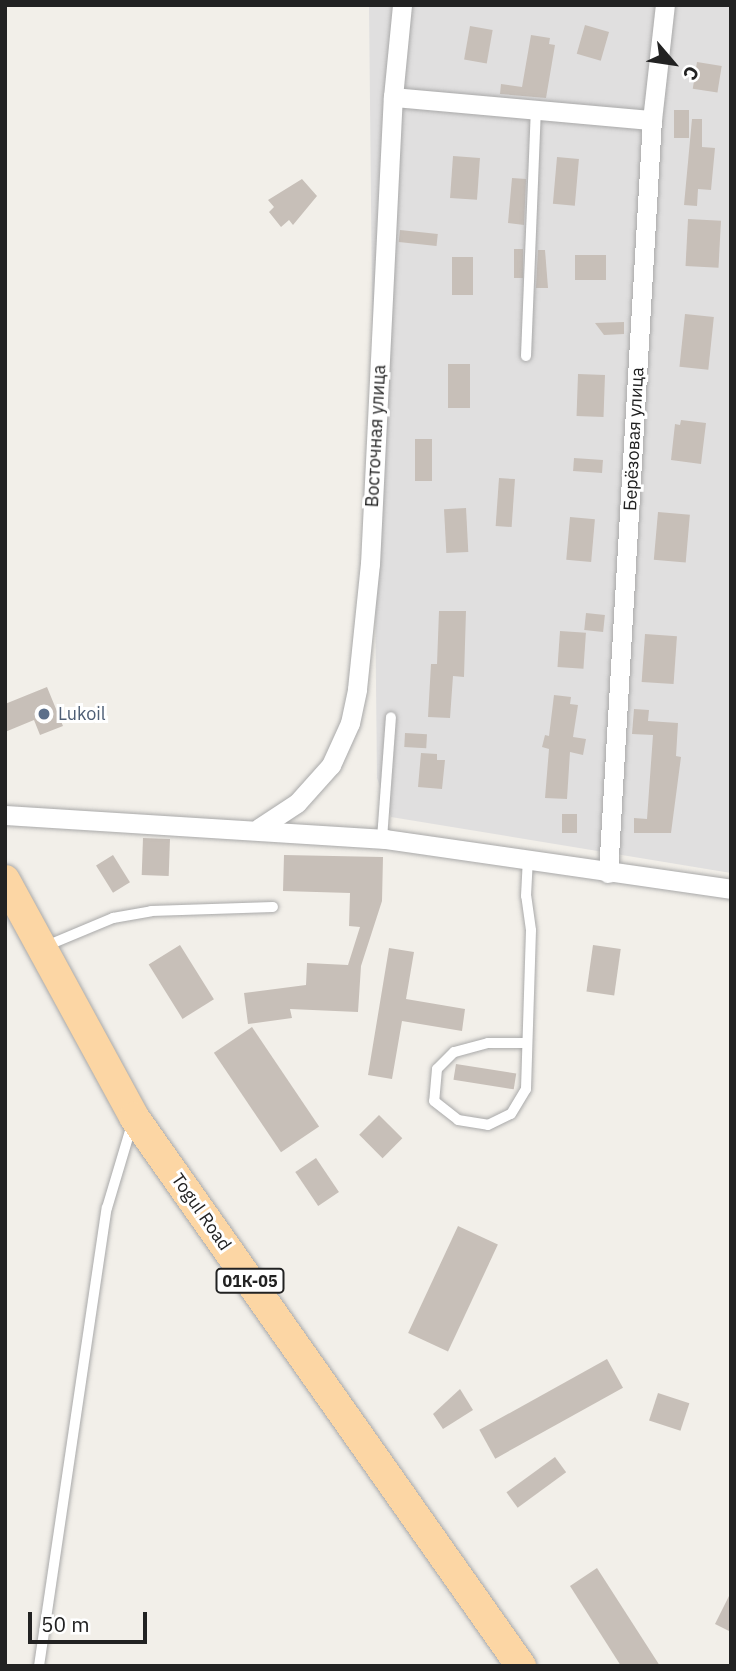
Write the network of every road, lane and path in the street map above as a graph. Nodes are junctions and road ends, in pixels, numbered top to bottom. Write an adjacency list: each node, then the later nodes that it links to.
1 (402, 5): 3 (street, Восточная улица)
2 (665, 5): 5 (street, Берёзовая улица)
3 (393, 97): 4 (street); 9 (street, Восточная улица)
4 (536, 110): 5 (street); 6 (lane)
5 (652, 120): 12 (street, Берёзовая улица)
6 (526, 356)
7 (391, 717): 10 (lane)
8 (5, 815): 9 (street)
9 (259, 828): 10 (street)
10 (382, 839): 11 (street)
11 (528, 861): 12 (street); 17 (lane)
12 (608, 873): 14 (street)
13 (5, 880): 16 (main road, Togul Road / 01К-05)
14 (731, 889)
15 (273, 906): 16 (lane)
16 (42, 948): 18 (main road, Togul Road / 01К-05)
17 (526, 1043): 17 (lane)
18 (134, 1117): 19 (lane); 20 (main road, Togul Road / 01К-05)
19 (39, 1666)
20 (521, 1666)

